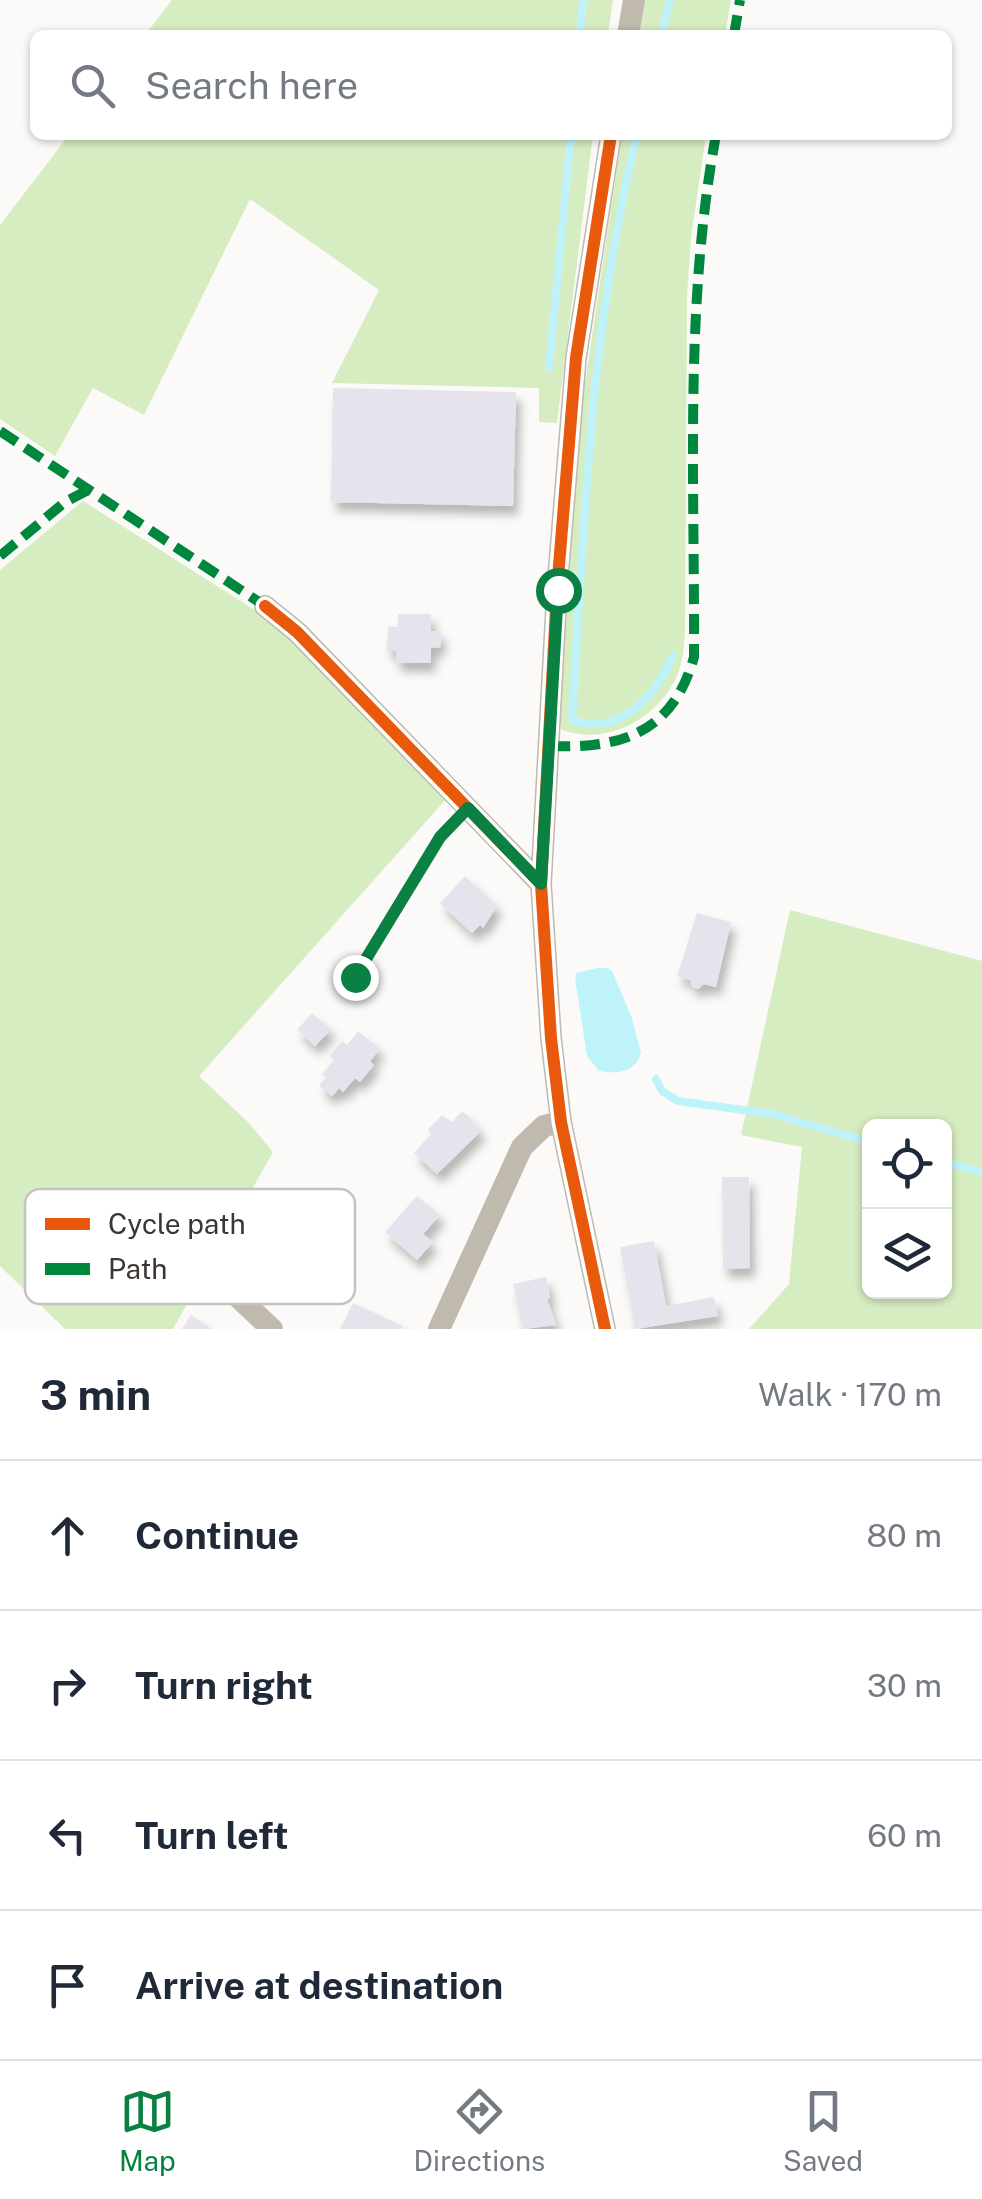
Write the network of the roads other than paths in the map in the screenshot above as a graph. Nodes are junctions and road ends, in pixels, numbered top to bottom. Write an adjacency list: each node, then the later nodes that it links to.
1 (634, 0): 2 (street)
2 (629, 30)
3 (609, 140): 6 (street)
4 (265, 606): 5 (street)
5 (468, 808): 6 (street); 7 (lane)
6 (541, 884): 8 (street)
7 (355, 977)
8 (561, 1122): 11 (street); 12 (street)
9 (245, 1304): 10 (street)
10 (272, 1329)
11 (438, 1329)
12 (606, 1329)

